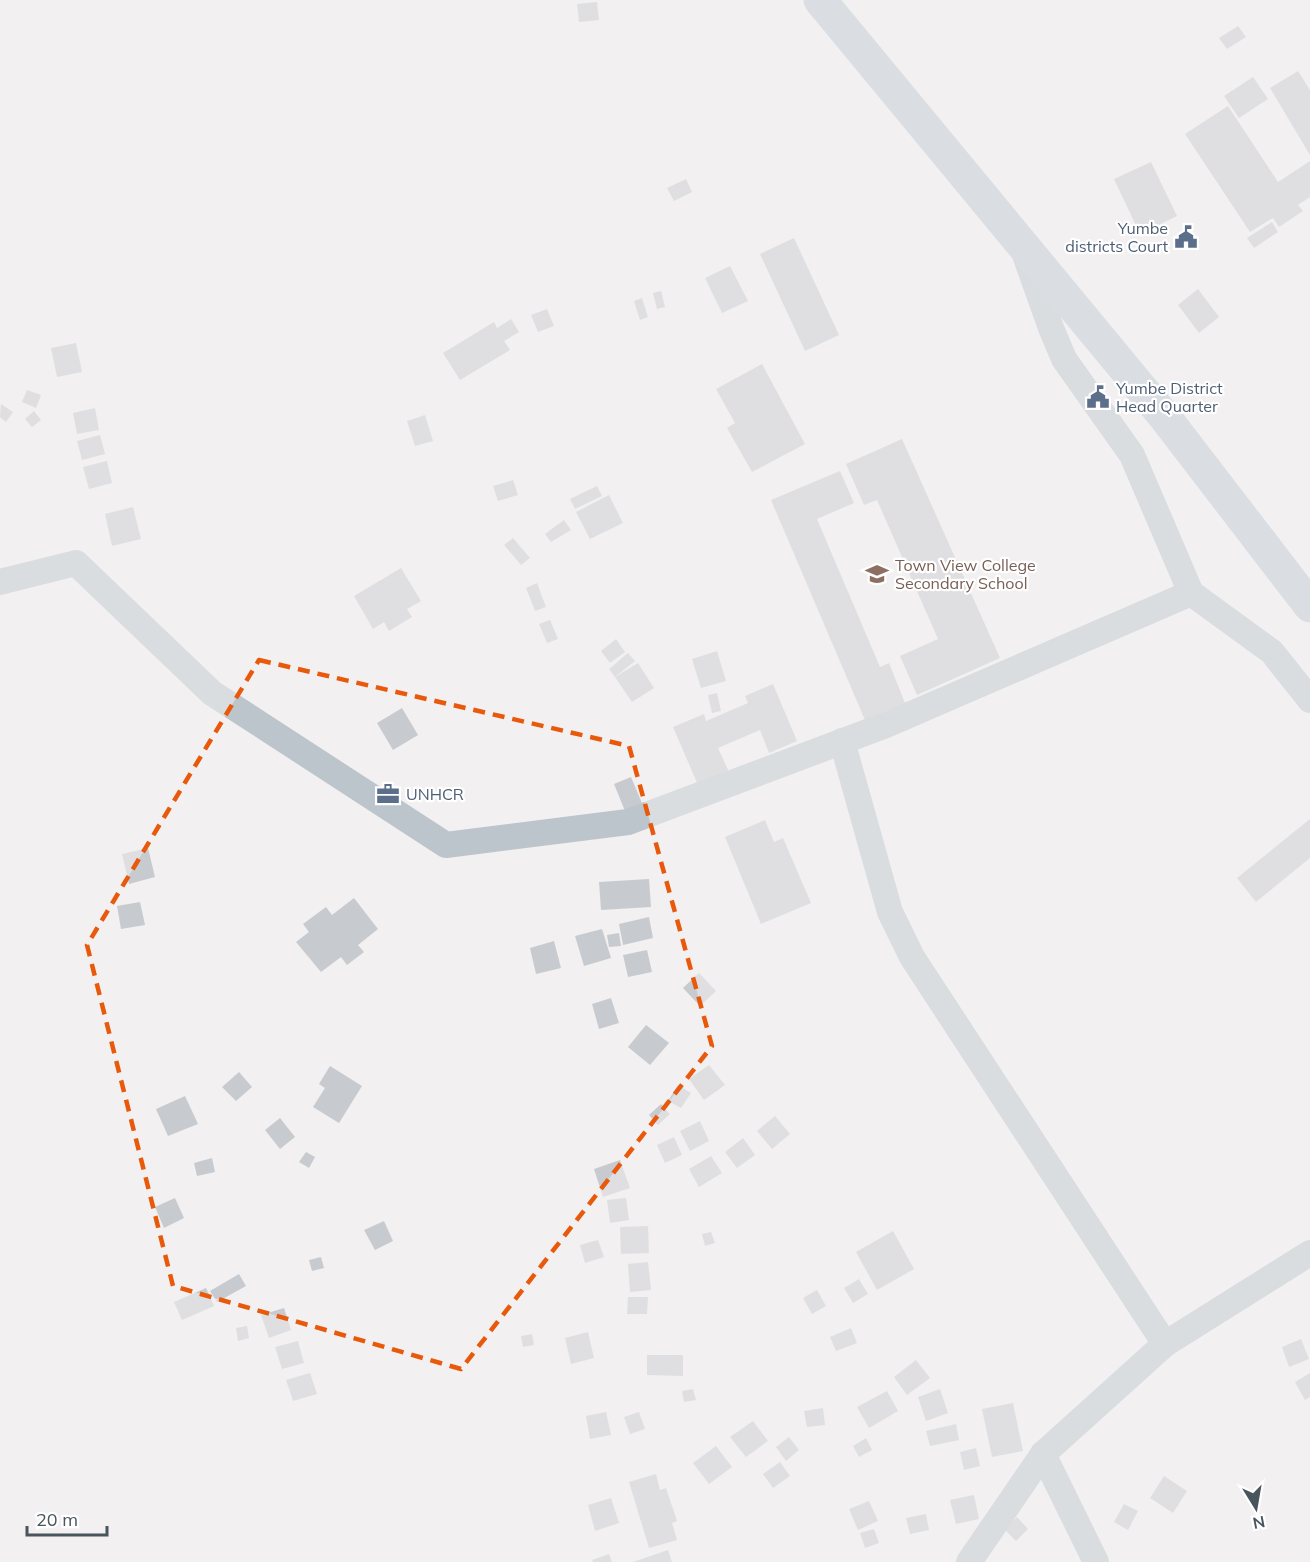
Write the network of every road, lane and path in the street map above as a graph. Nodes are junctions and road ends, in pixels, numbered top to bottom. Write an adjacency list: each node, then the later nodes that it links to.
1 (830, 3): 2 (main road)
2 (1022, 244): 4 (street); 5 (main road)
3 (0, 582): 7 (street)
4 (1191, 593): 6 (street); 7 (street)
5 (1310, 606)
6 (1310, 700)
7 (842, 741): 9 (street)
8 (1310, 1253): 9 (street)
9 (1164, 1344): 10 (street)
10 (1043, 1454): 11 (street); 12 (street)
11 (969, 1562)
12 (1096, 1562)

